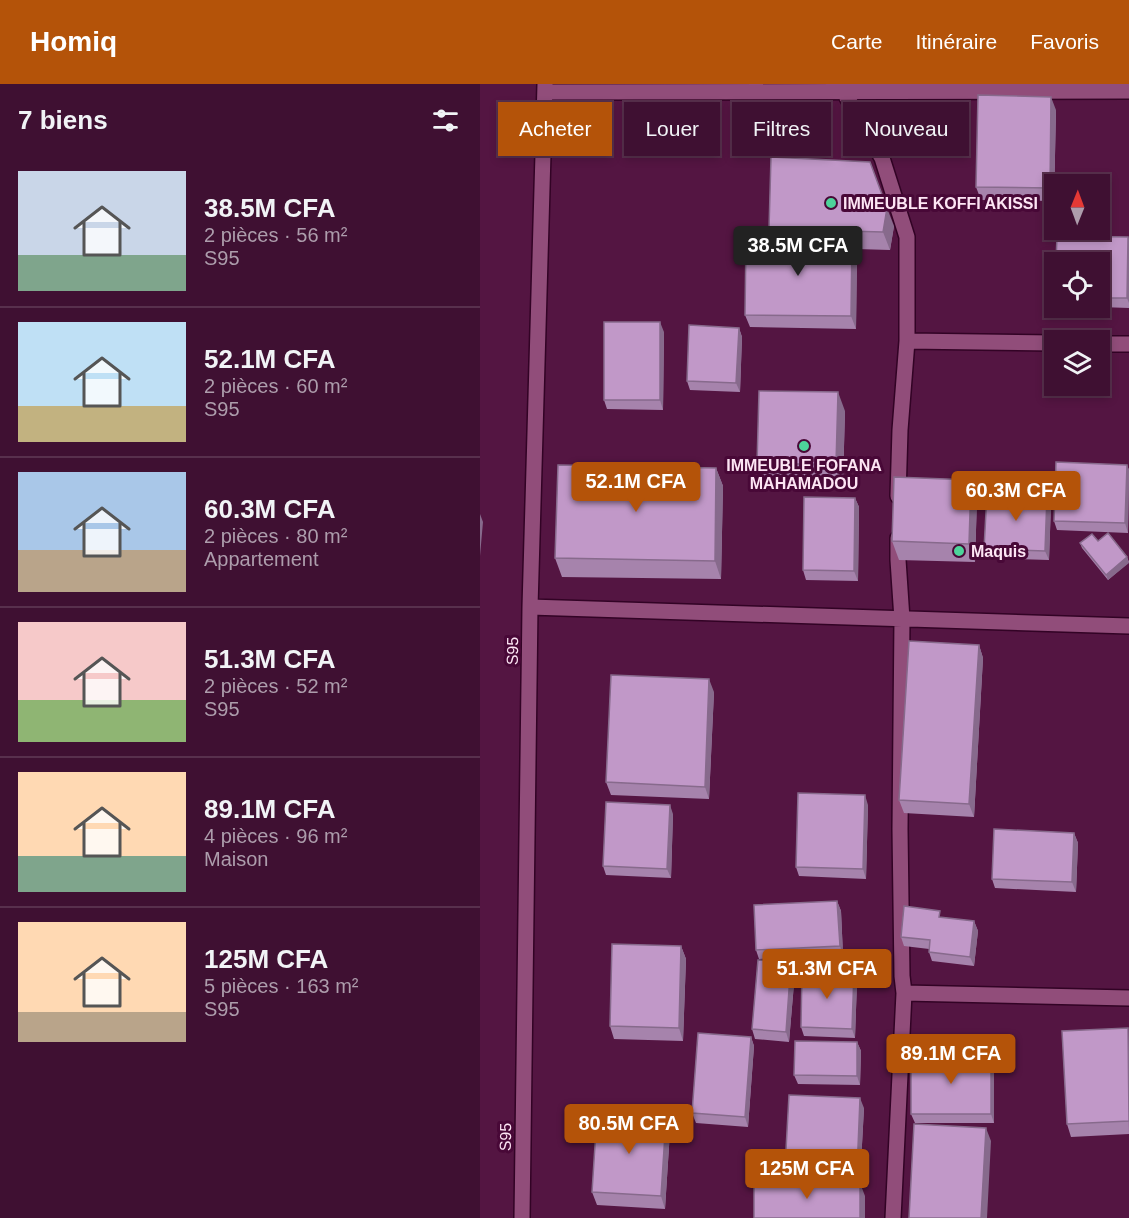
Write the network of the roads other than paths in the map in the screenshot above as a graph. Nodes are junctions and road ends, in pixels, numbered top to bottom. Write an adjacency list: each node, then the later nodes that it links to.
1 (545, 88): 3 (street); 8 (street, S95)
2 (1129, 91): 3 (street)
3 (844, 92): 4 (street)
4 (907, 340): 5 (street); 9 (street)
5 (1044, 343)
6 (1110, 344): 7 (street)
7 (1129, 344)
8 (530, 607): 9 (street); 13 (street, S95)
9 (902, 619): 10 (street); 11 (street)
10 (1129, 626)
11 (904, 993): 12 (street); 14 (street)
12 (1129, 998)
13 (522, 1218)
14 (893, 1218)

